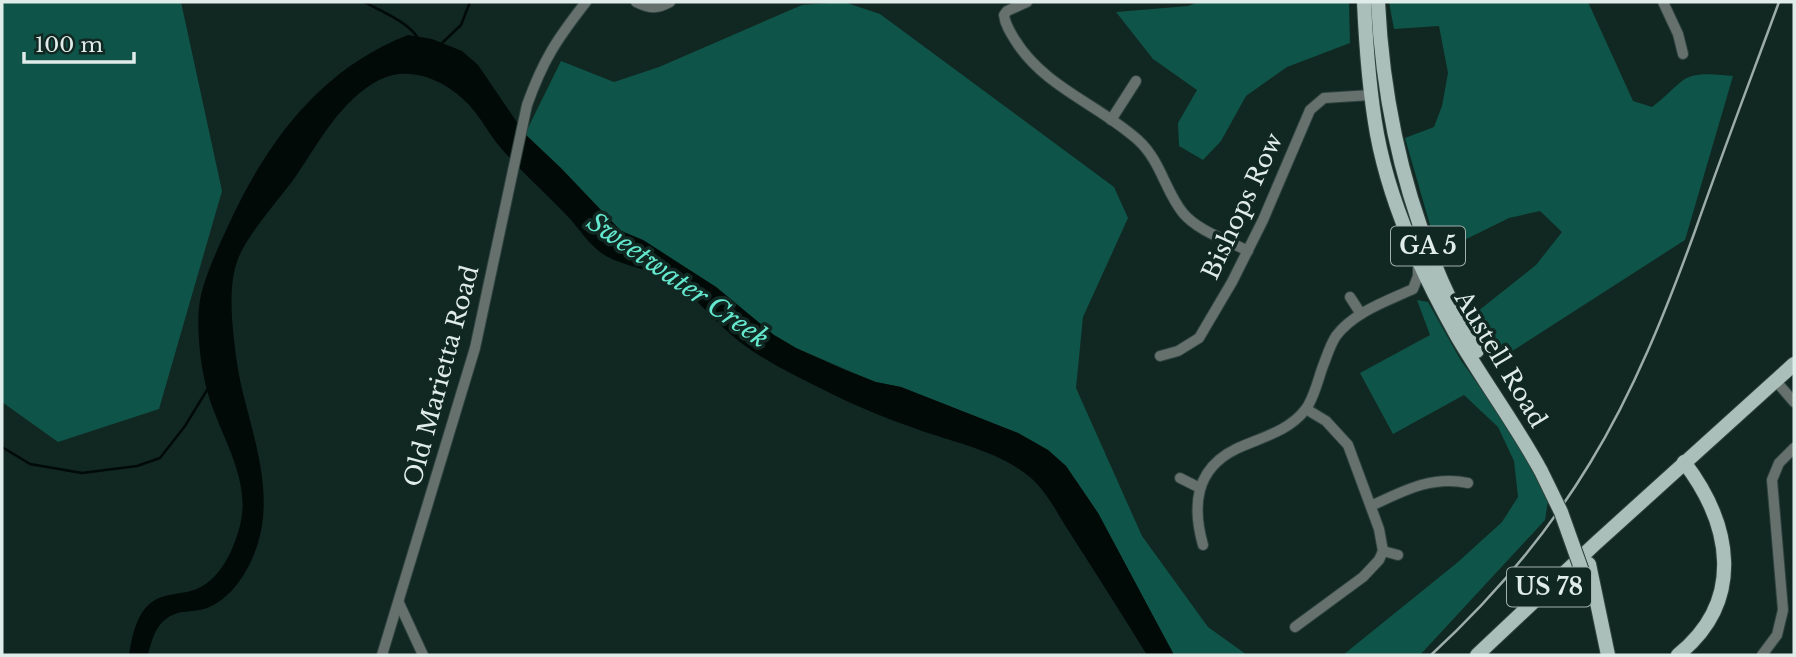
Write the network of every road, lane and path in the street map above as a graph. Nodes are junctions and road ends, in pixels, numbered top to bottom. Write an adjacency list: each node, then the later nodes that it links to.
1 (586, 2): 34 (street, Old Marietta Road)
2 (636, 2): 3 (street)
3 (670, 2)
4 (1027, 2): 8 (street)
5 (1364, 2): 11 (main road, Austell Road / GA 5)
6 (1378, 2): 26 (main road, Austell Road / GA 5)
7 (1663, 2): 9 (street)
8 (1004, 6): 12 (street)
9 (1683, 54)
10 (1136, 81): 12 (street)
11 (1371, 95): 13 (street, Bishops Row); 14 (main road, Austell Road / GA 5)
12 (1111, 120): 13 (street)
13 (1248, 251): 19 (street, Bishops Row)
14 (1419, 258): 15 (street); 16 (main road, Austell Road / GA 5)
15 (1413, 289): 16 (street); 18 (street)
16 (1437, 296): 26 (main road, Austell Road / GA 5)
17 (1350, 297): 18 (street)
18 (1361, 314): 23 (street)
19 (1160, 356)
20 (1794, 363): 21 (main road, US 78)
21 (1775, 380): 22 (street); 25 (main road, US 78)
22 (1794, 402)
23 (1306, 410): 29 (street); 30 (street)
24 (1794, 448): 42 (street)
25 (1681, 466): 39 (main road, US 78); 40 (main road); 41 (main road)
26 (1545, 468): 36 (main road, Austell Road / GA 5)
27 (1180, 478): 29 (street)
28 (1468, 483): 30 (street)
29 (1200, 488): 31 (street)
30 (1371, 506): 32 (street)
31 (1203, 545)
32 (1383, 551): 33 (street); 35 (street)
33 (1398, 555)
34 (399, 603): 37 (street, Old Marietta Road); 38 (street)
35 (1295, 627)
36 (1607, 653)
37 (382, 655)
38 (423, 655)
39 (1477, 655)
40 (1664, 655)
41 (1678, 655)
42 (1762, 655)

